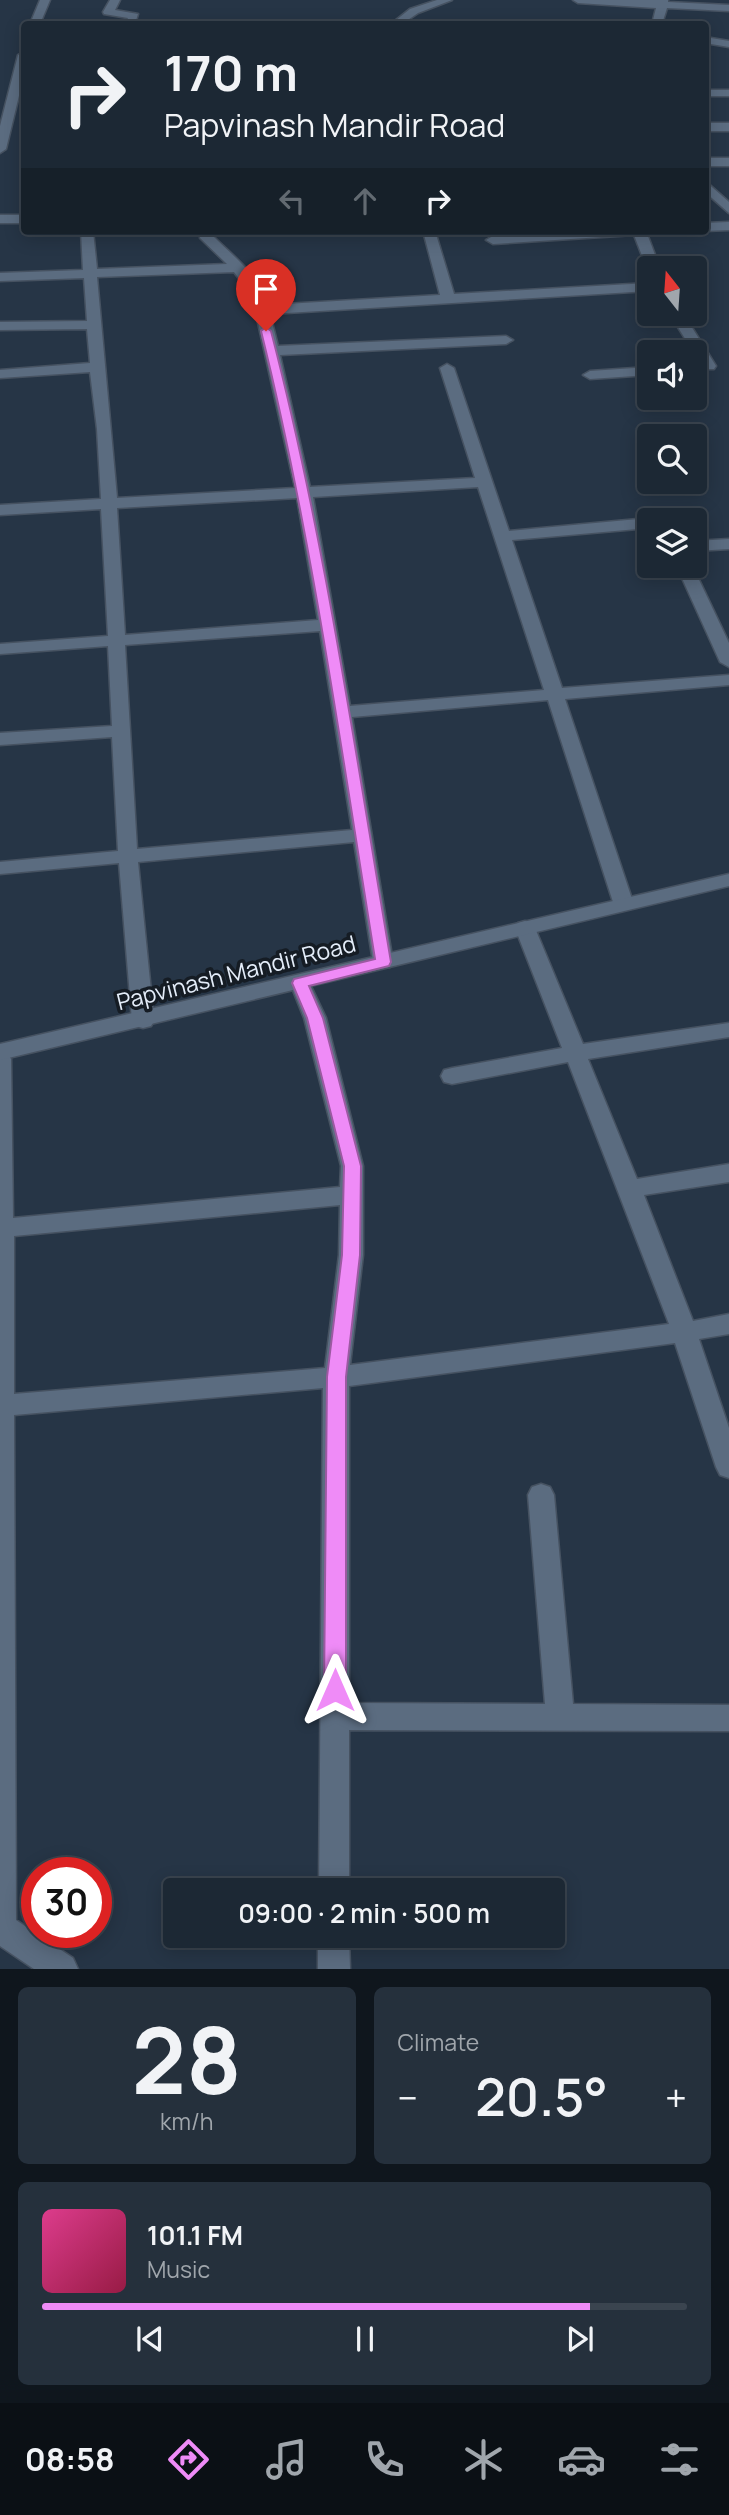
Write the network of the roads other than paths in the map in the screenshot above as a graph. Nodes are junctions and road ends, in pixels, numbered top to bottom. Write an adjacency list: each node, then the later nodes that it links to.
1 (45, 0): 7 (street)
2 (115, 0): 8 (street)
3 (447, 0): 9 (street)
4 (578, 0): 5 (street)
5 (663, 2): 6 (street); 10 (street)
6 (729, 8)
7 (36, 21)
8 (132, 21)
9 (400, 21)
10 (659, 21)
11 (709, 41): 12 (street)
12 (729, 44)
13 (21, 60): 14 (street)
14 (19, 92): 17 (street)
15 (709, 93): 16 (street)
16 (729, 93)
17 (4, 116): 20 (street)
18 (709, 127): 19 (street)
19 (729, 127)
20 (0, 149)
21 (709, 162): 22 (street)
22 (729, 162)
23 (709, 189): 24 (street)
24 (729, 209)
25 (0, 219): 26 (street)
26 (21, 219)
27 (729, 226): 28 (street)
28 (709, 227)
29 (87, 235): 37 (street)
30 (207, 235): 36 (street)
31 (430, 235): 40 (street)
32 (528, 235): 34 (street)
33 (641, 235): 35 (street)
34 (493, 240)
35 (649, 256)
36 (239, 268): 37 (street); 41 (street)
37 (91, 273): 38 (street); 42 (street)
38 (0, 276)
39 (637, 288): 40 (street)
40 (447, 299): 41 (street)
41 (261, 310): 45 (street)
42 (94, 325): 43 (street); 47 (street)
43 (0, 326)
44 (506, 340): 45 (street)
45 (270, 351): 54 (street)
46 (729, 365): 48 (street)
47 (97, 367): 51 (street); 55 (street)
48 (707, 367)
49 (447, 369): 53 (street)
50 (637, 372): 52 (street)
51 (0, 374)
52 (590, 375)
53 (484, 482): 54 (street); 58 (street)
54 (304, 492): 55 (street); 62 (street)
55 (110, 503): 56 (street); 63 (street)
56 (0, 510)
57 (637, 524): 58 (street)
58 (503, 536): 67 (street)
59 (729, 544): 60 (street)
60 (707, 545)
61 (690, 578): 65 (street)
62 (326, 625): 63 (street); 68 (street)
63 (118, 639): 64 (street); 69 (street)
64 (0, 649)
65 (729, 662)
66 (729, 680): 67 (street)
67 (555, 694): 68 (street); 75 (street)
68 (341, 712): 71 (street)
69 (122, 731): 70 (street); 72 (street)
70 (0, 739)
71 (362, 835): 72 (street); 77 (street)
72 (128, 855): 73 (street); 79 (street)
73 (0, 868)
74 (729, 880): 75 (street, Papvinash Mandir Road)
75 (623, 902): 76 (street, Papvinash Mandir Road)
76 (525, 928): 77 (street, Papvinash Mandir Road); 82 (street)
77 (383, 962): 78 (street, Papvinash Mandir Road)
78 (300, 983): 79 (street, Papvinash Mandir Road); 87 (street)
79 (143, 1021): 81 (street, Papvinash Mandir Road)
80 (729, 1030): 82 (street)
81 (0, 1052)
82 (577, 1053): 84 (street); 86 (street)
83 (0, 1059): 88 (street)
84 (452, 1076)
85 (729, 1173): 86 (street)
86 (631, 1189): 90 (street)
87 (352, 1195): 88 (street); 91 (street)
88 (1, 1228): 92 (street)
89 (729, 1324): 90 (street)
90 (684, 1332): 91 (street); 93 (street)
91 (336, 1377): 92 (street); 95 (street)
92 (2, 1406): 100 (street)
93 (729, 1467)
94 (541, 1495): 96 (street)
95 (335, 1716): 96 (street); 98 (street)
96 (560, 1717): 97 (street)
97 (729, 1718)
98 (334, 1878)
99 (334, 1948): 101 (street)
100 (62, 1969)
101 (334, 1969)

